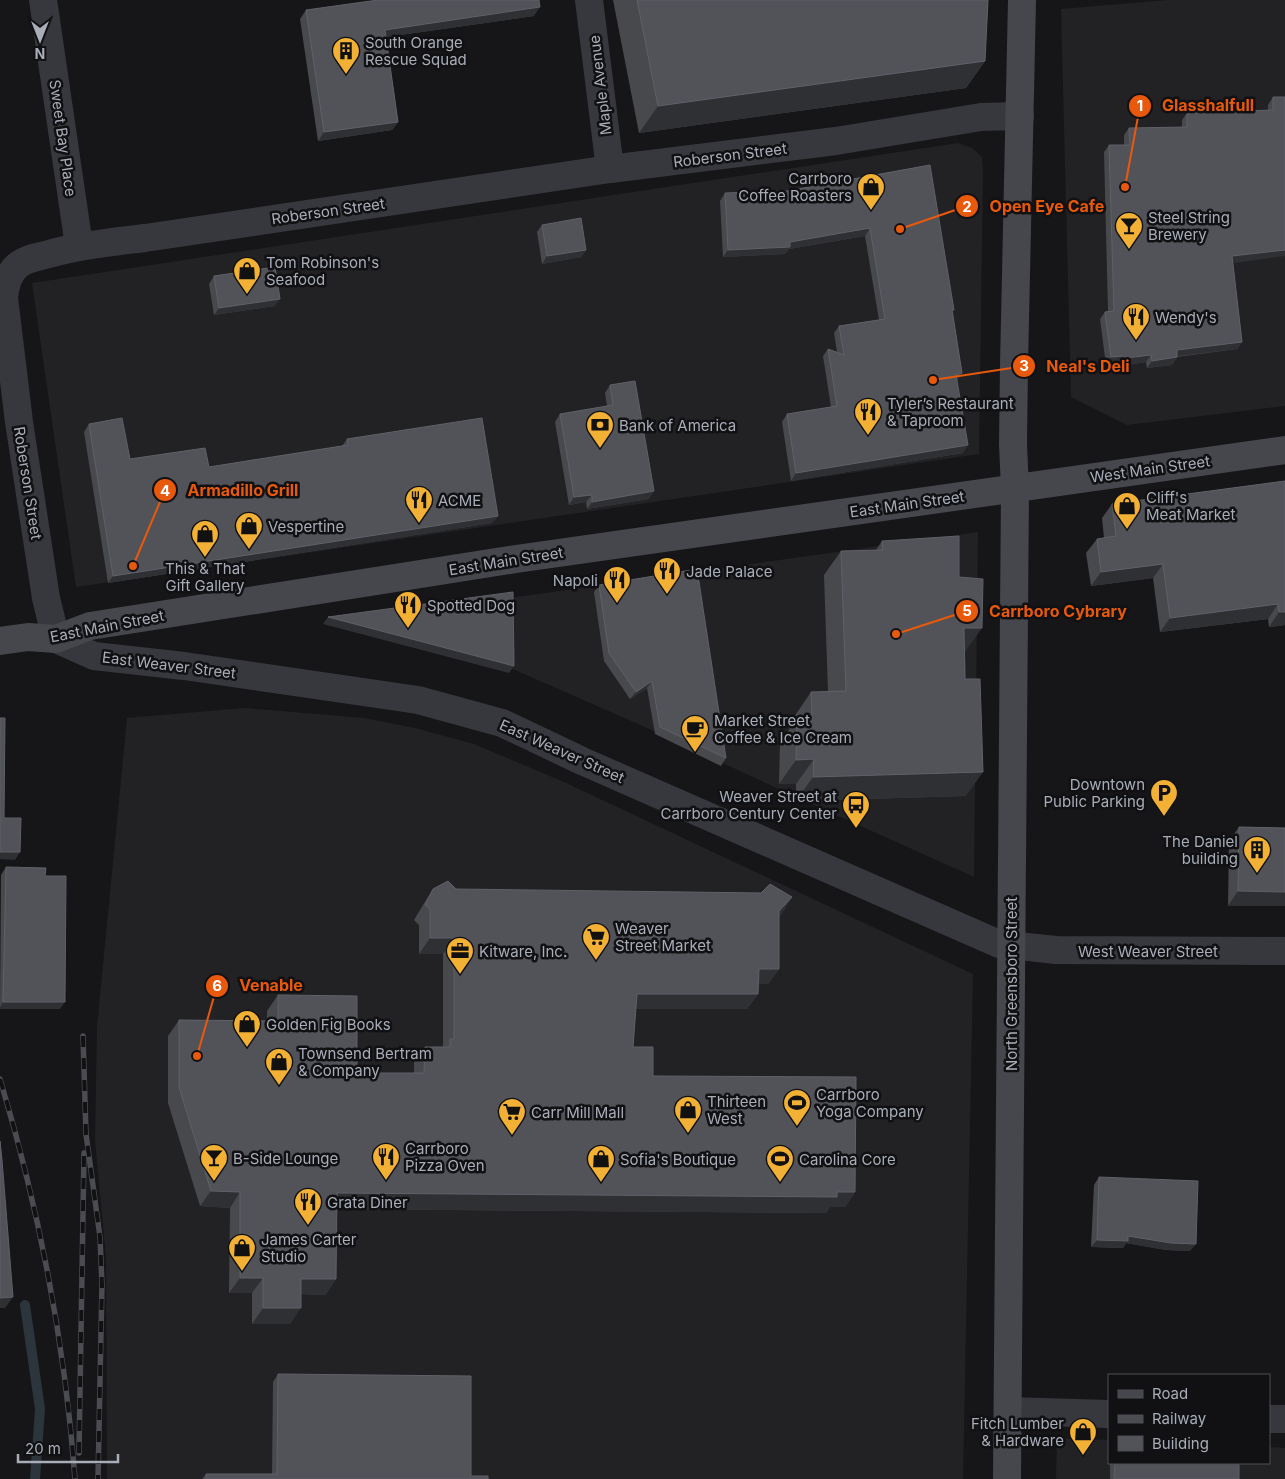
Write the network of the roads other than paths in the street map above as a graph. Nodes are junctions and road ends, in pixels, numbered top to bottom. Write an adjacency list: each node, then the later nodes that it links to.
1 (43, 0): 6 (street, Sweet Bay Place)
2 (589, 0): 5 (street, Maple Avenue)
3 (1022, 0): 4 (main road, North Greensboro Street)
4 (1020, 116): 5 (street, Roberson Street); 8 (main road, North Greensboro Street)
5 (610, 169): 6 (street, Roberson Street)
6 (79, 246): 9 (street, Roberson Street)
7 (1285, 450): 8 (main road, West Main Street)
8 (1015, 489): 9 (main road, East Main Street); 11 (main road, North Greensboro Street)
9 (56, 639): 10 (main road, East Main Street); 11 (street, East Weaver Street)
10 (0, 641)
11 (1012, 946): 12 (street, West Weaver Street); 13 (main road, North Greensboro Street)
12 (1285, 952)
13 (1008, 1410): 14 (street); 17 (main road, North Greensboro Street)
14 (1108, 1414)
15 (1270, 1419): 16 (street)
16 (1285, 1419)
17 (1007, 1479)

